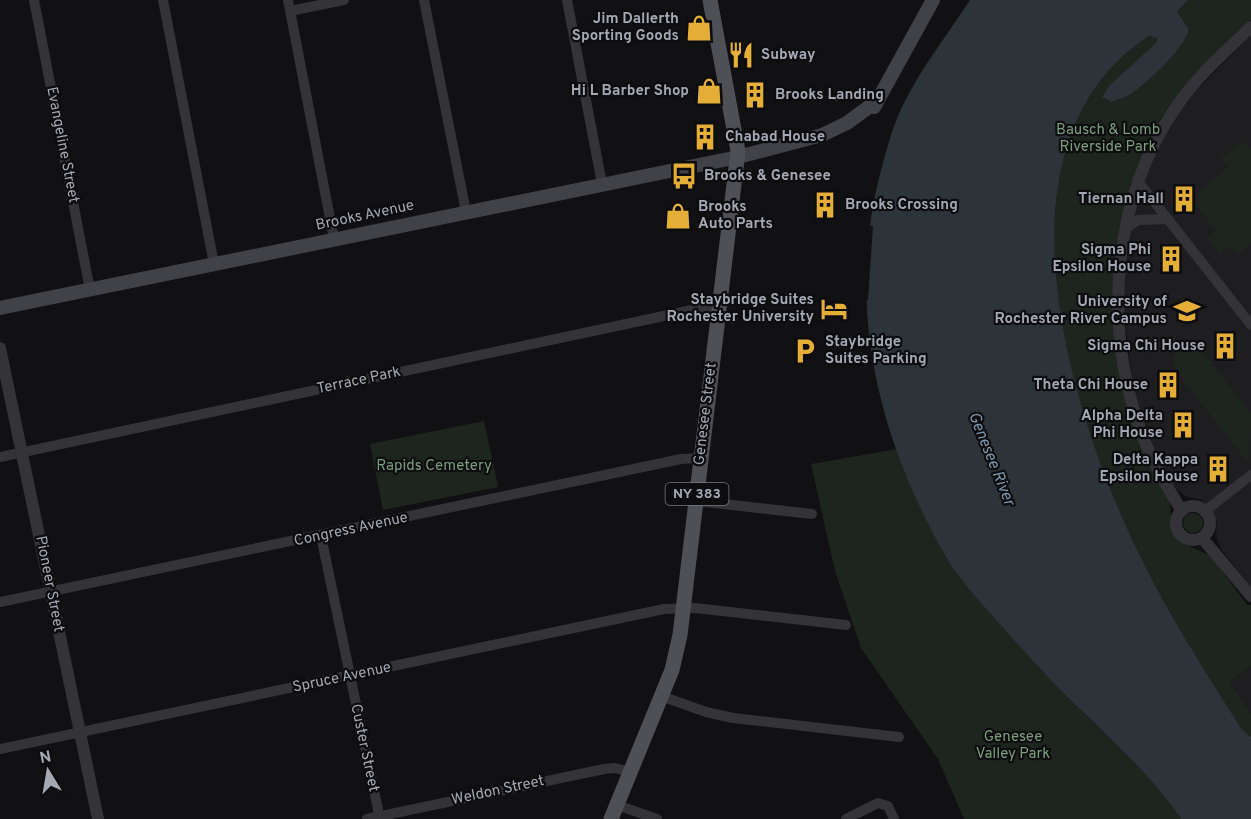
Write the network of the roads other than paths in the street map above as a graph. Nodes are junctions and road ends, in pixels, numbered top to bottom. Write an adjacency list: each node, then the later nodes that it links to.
1 (34, 0): 18 (street, Evangeline Street)
2 (163, 0): 17 (street)
3 (344, 0): 8 (street)
4 (424, 0): 13 (street)
5 (567, 0): 12 (street)
6 (710, 0): 10 (main road, Genesee Street)
7 (933, 0): 10 (main road, Brooks Avenue)
8 (289, 6): 16 (street)
9 (1251, 27): 11 (street)
10 (738, 157): 12 (main road, Brooks Avenue); 19 (main road, Genesee Street / NY 383)
11 (1137, 180): 14 (street); 15 (street)
12 (602, 184): 13 (main road, Brooks Avenue)
13 (466, 212): 16 (main road, Brooks Avenue)
14 (1168, 219): 15 (street); 21 (street)
15 (1125, 229): 28 (street)
16 (334, 239): 17 (main road, Brooks Avenue)
17 (214, 264): 18 (main road, Brooks Avenue)
18 (90, 290): 20 (main road, Brooks Avenue)
19 (718, 307): 23 (street, Terrace Park); 25 (main road, Genesee Street / NY 383)
20 (0, 308)
21 (1251, 325)
22 (0, 348): 23 (street, Pioneer Street)
23 (23, 453): 24 (street, Terrace Park); 33 (street, Pioneer Street)
24 (0, 458)
25 (701, 458): 27 (main road, Genesee Street / NY 383); 31 (street, Congress Avenue)
26 (1251, 475): 29 (street)
27 (696, 501): 30 (street); 36 (main road, Genesee Street / NY 383)
28 (1182, 511): 29 (street); 32 (street)
29 (1204, 512): 32 (street)
30 (812, 514)
31 (321, 536): 33 (street, Congress Avenue); 38 (street, Custer Street)
32 (1202, 538): 34 (street)
33 (51, 591): 35 (street, Congress Avenue); 40 (street, Pioneer Street)
34 (1251, 596)
35 (0, 602)
36 (684, 607): 37 (street, Spruce Avenue); 38 (street, Spruce Avenue); 39 (main road, Genesee Street / NY 383)
37 (846, 625)
38 (349, 676): 40 (street, Spruce Avenue); 45 (street, Custer Street)
39 (662, 696): 41 (street); 43 (main road, Genesee Street / NY 383)
40 (80, 732): 42 (street, Spruce Avenue); 46 (street, Pioneer Street)
41 (899, 737)
42 (0, 749)
43 (630, 772): 44 (main road, Genesee Street / NY 383); 45 (street, Weldon Street)
44 (614, 812): 48 (street)
45 (379, 818): 47 (street, Weldon Street)
46 (98, 819)
47 (367, 819)
48 (657, 819)
49 (846, 819): 50 (street)
50 (894, 819)

